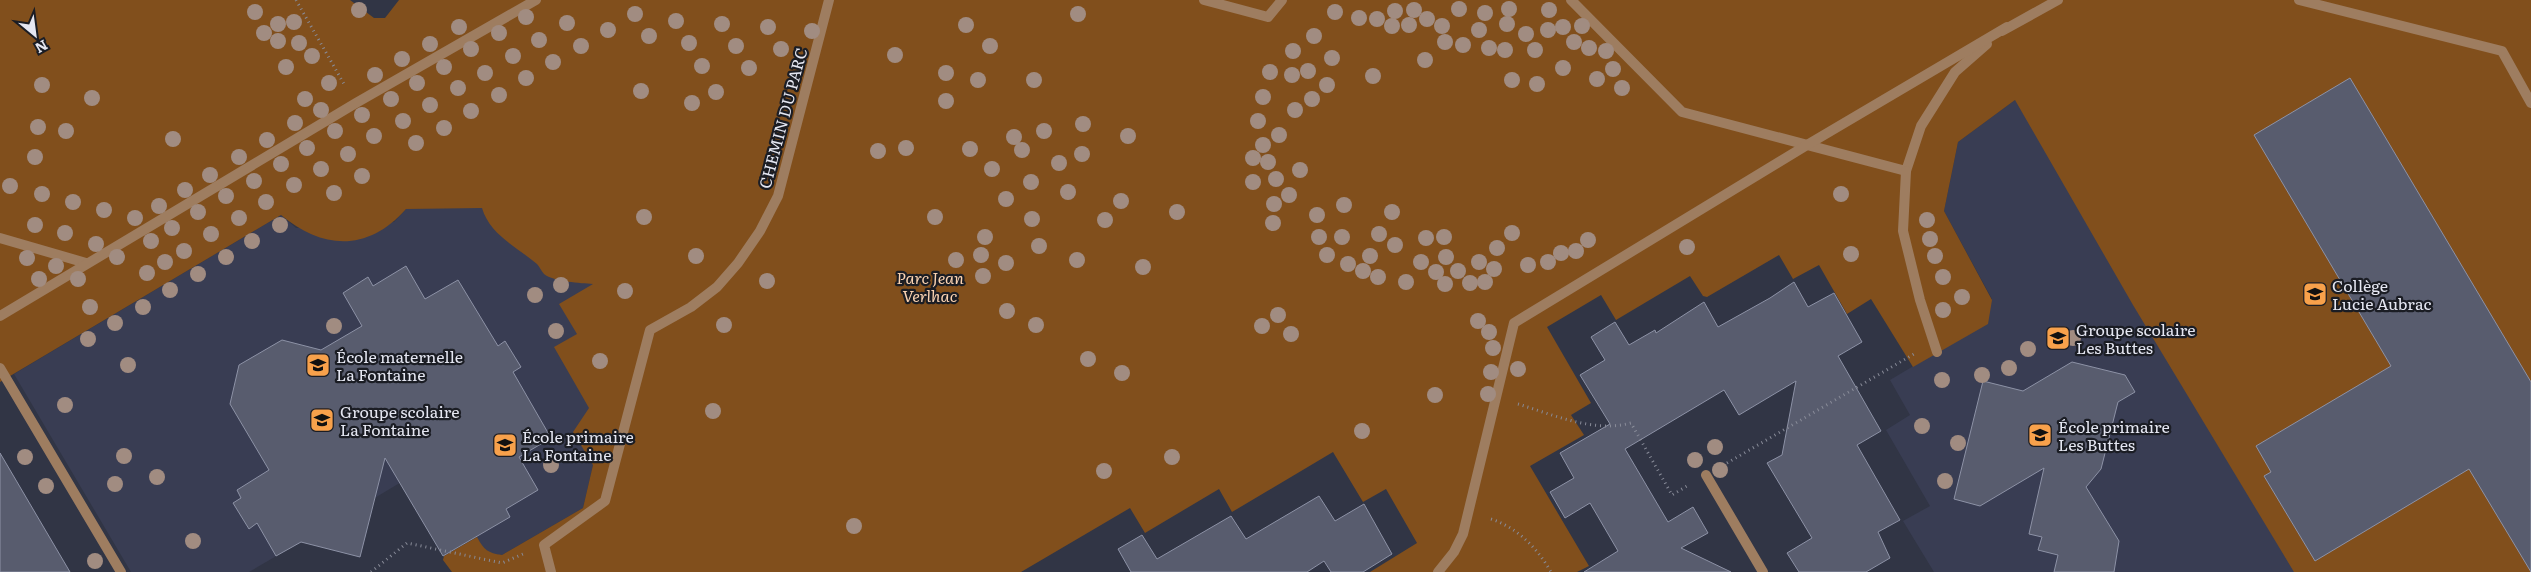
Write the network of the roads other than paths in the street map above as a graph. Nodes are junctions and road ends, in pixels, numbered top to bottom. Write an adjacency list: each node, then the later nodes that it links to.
1 (536, 0): 13 (street)
2 (829, 0): 19 (street, CHEMIN DU PARC)
3 (1204, 0): 4 (street)
4 (1282, 0)
5 (1571, 0): 10 (street)
6 (2058, 0): 8 (street)
7 (2299, 0): 9 (street)
8 (2007, 27): 10 (street); 11 (street)
9 (2531, 103)
10 (1807, 145): 11 (street); 20 (street)
11 (1906, 171): 15 (street)
12 (0, 238): 13 (street)
13 (86, 263): 14 (street)
14 (0, 316)
15 (1937, 352)
16 (0, 368): 18 (street)
17 (1706, 475): 21 (street)
18 (120, 572)
19 (551, 572)
20 (1438, 572)
21 (1763, 572)

